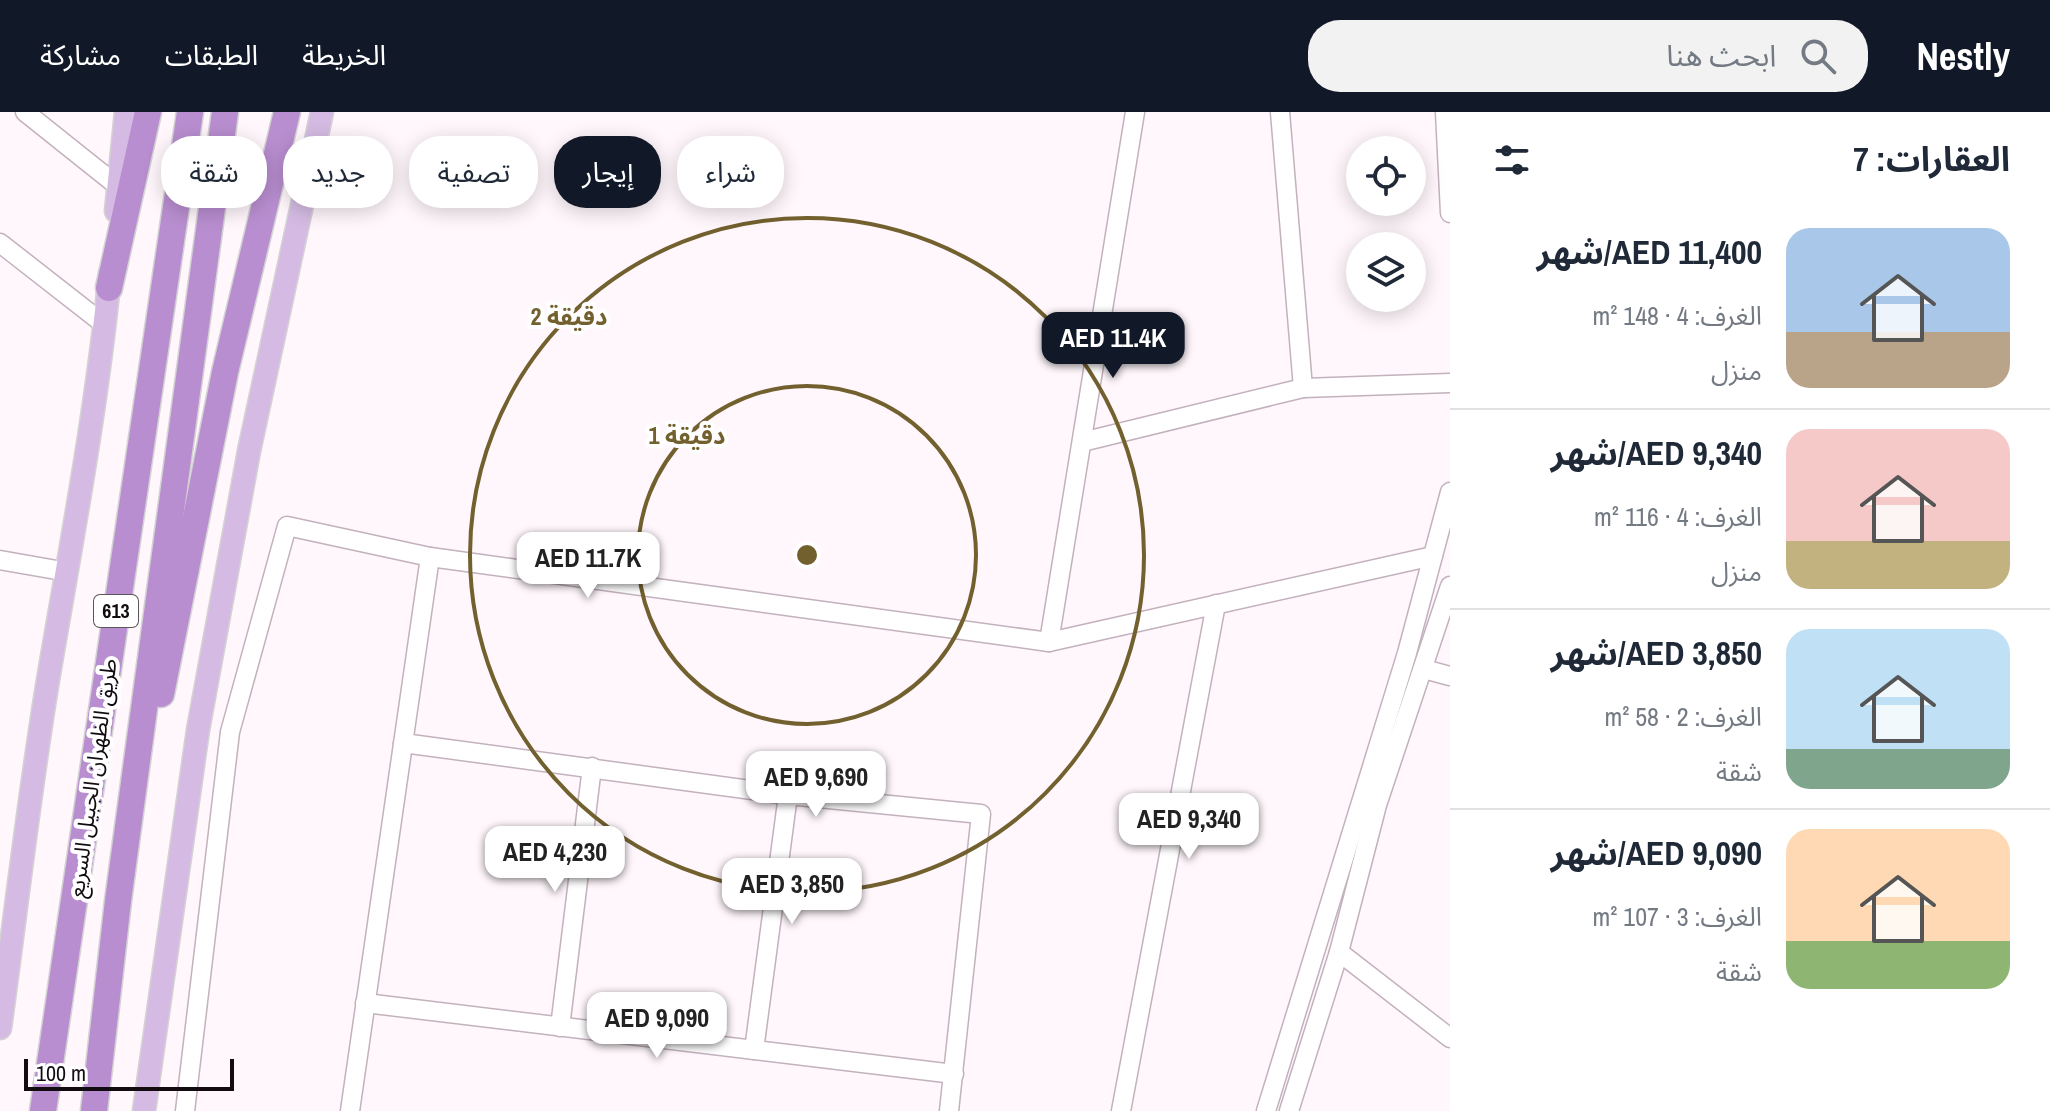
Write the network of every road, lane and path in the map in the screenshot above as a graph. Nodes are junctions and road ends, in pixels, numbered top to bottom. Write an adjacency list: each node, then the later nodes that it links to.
1 (25, 112): 11 (street)
2 (126, 112): 11 (main road, 613)
3 (148, 112): 14 (highway)
4 (190, 112): 41 (highway, طريق الظهران الجبيل السريع / 613)
5 (225, 112): 32 (highway, طريق الظهران الجبيل السريع / 613)
6 (287, 112): 32 (highway)
7 (322, 112): 43 (main road)
8 (1135, 112): 18 (street)
9 (1280, 112): 17 (street)
10 (1445, 112): 12 (street)
11 (119, 187): 14 (main road, 613)
12 (1450, 213)
13 (0, 243): 15 (street)
14 (109, 288): 15 (main road, 613)
15 (105, 325): 23 (main road, 613)
16 (1450, 383): 17 (street)
17 (1303, 388): 18 (street)
18 (1082, 442): 26 (street)
19 (1450, 492): 20 (street)
20 (1433, 556): 25 (street); 48 (street)
21 (430, 557): 26 (street); 29 (street); 44 (street)
22 (0, 560): 23 (street)
23 (68, 572): 36 (main road, 613)
24 (1450, 586): 27 (street)
25 (1216, 604): 26 (street); 47 (street)
26 (1049, 642)
27 (1424, 669): 28 (street); 33 (street)
28 (1450, 676)
29 (403, 743): 30 (street); 34 (street)
30 (592, 767): 31 (street); 35 (street)
31 (788, 795): 38 (street); 39 (street)
32 (118, 901): 42 (highway, طريق الظهران الجبيل السريع / 613)
33 (1339, 952): 37 (street); 40 (street)
34 (365, 1003): 35 (street); 45 (street)
35 (560, 1027): 38 (street)
36 (0, 1028)
37 (1450, 1038)
38 (754, 1050): 39 (street)
39 (954, 1074): 46 (street)
40 (1293, 1109)
41 (43, 1111)
42 (94, 1111)
43 (144, 1111)
44 (185, 1111)
45 (350, 1111)
46 (949, 1111)
47 (1121, 1111)
48 (1266, 1111)

